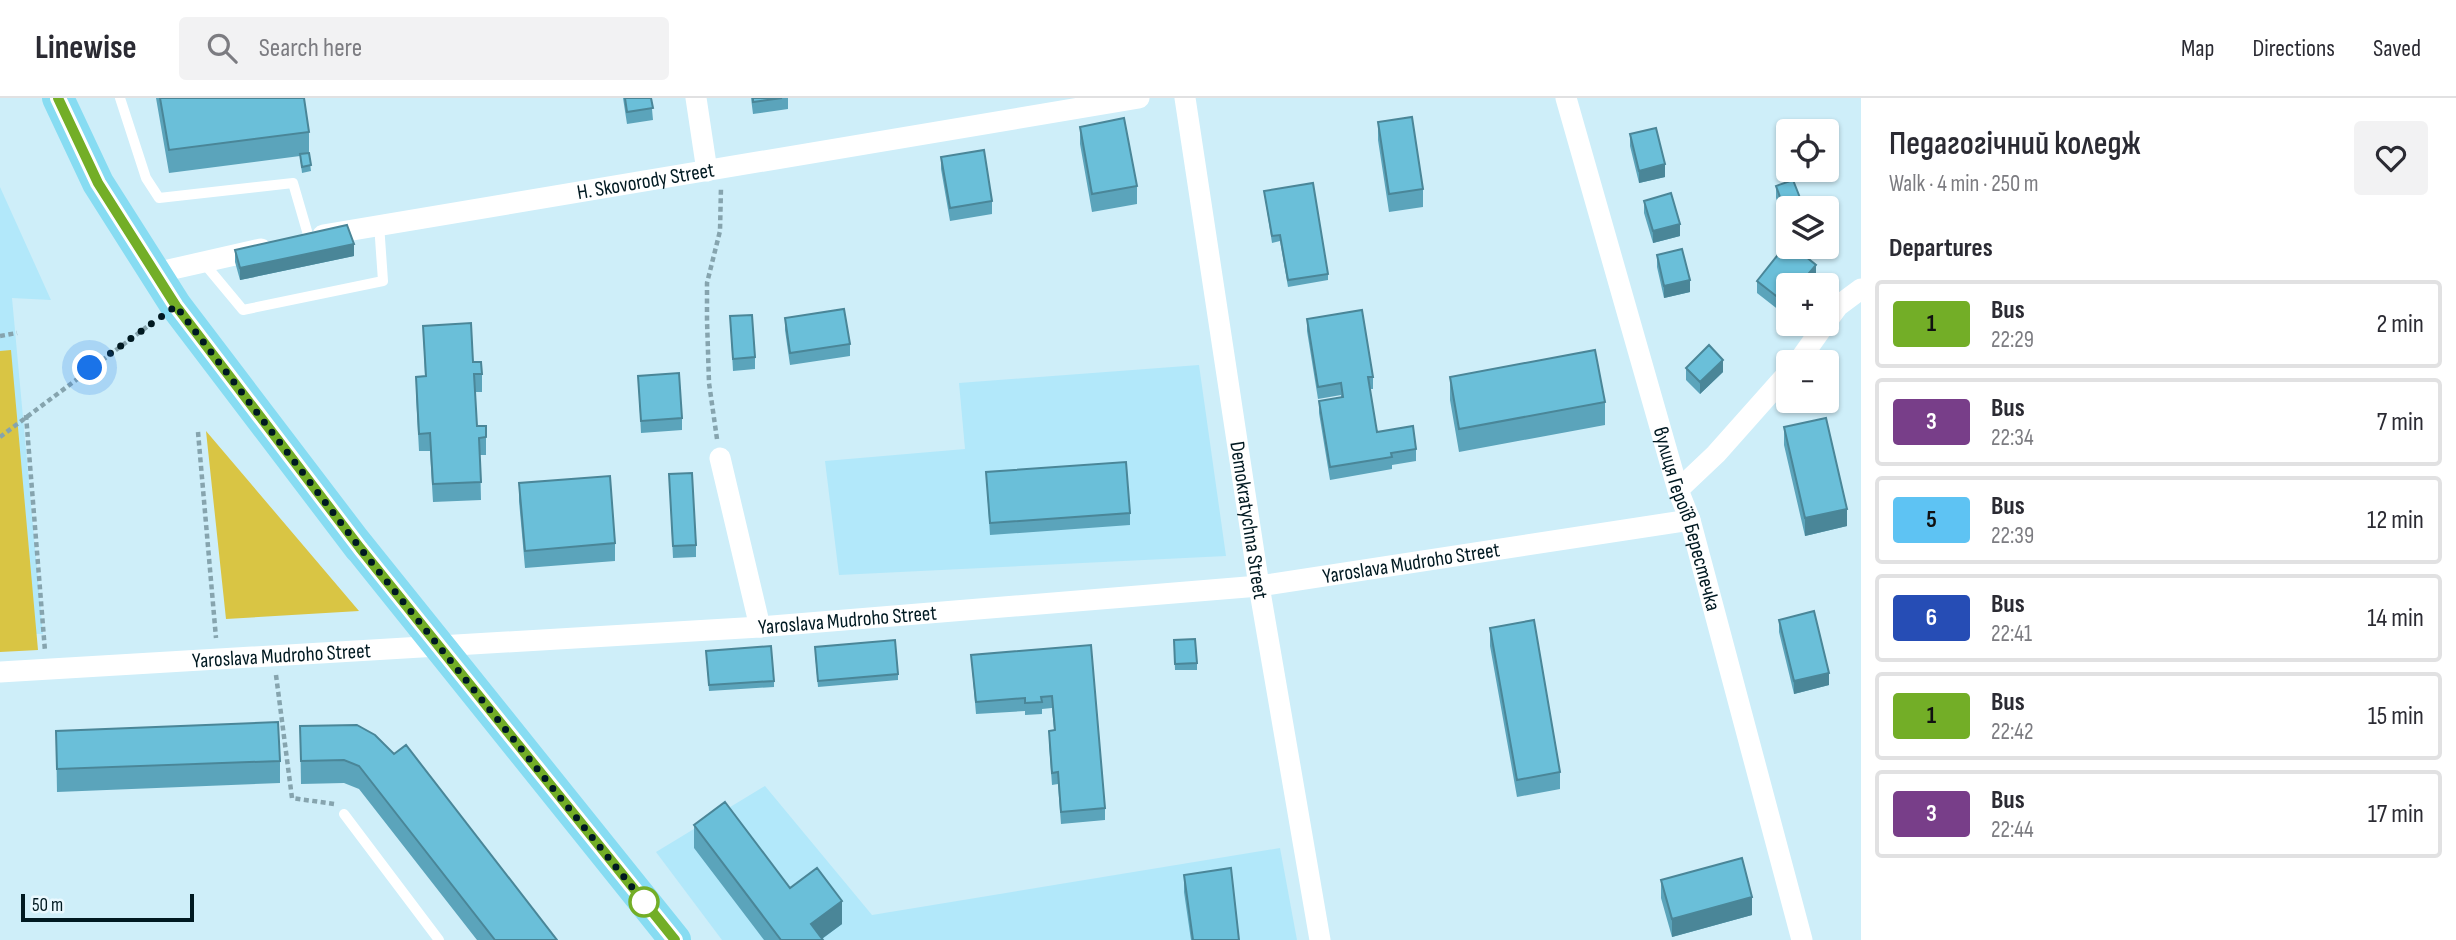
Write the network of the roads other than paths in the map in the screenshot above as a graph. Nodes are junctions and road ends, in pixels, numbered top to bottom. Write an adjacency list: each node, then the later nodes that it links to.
1 (58, 98): 11 (main road)
2 (120, 98): 9 (lane)
3 (696, 98): 7 (street)
4 (1139, 98): 7 (street, H. Skovorody Street)
5 (1185, 98): 18 (street, Demokratychna Street)
6 (1566, 98): 16 (street, вулиця Героїв Берестечка)
7 (715, 170): 8 (street, H. Skovorody Street)
8 (379, 223): 9 (street, H. Skovorody Street); 10 (lane)
9 (309, 238): 10 (street, H. Skovorody Street)
10 (203, 261): 11 (street, H. Skovorody Street)
11 (156, 273): 20 (main road)
12 (1861, 289): 13 (street)
13 (1839, 305)
14 (1776, 386): 16 (street)
15 (720, 458): 19 (street)
16 (1678, 490): 17 (street, вулиця Героїв Берестечка)
17 (1690, 520): 18 (street, Yaroslava Mudroho Street); 24 (street, вулиця Героїв Берестечка)
18 (1259, 586): 19 (street, Yaroslava Mudroho Street); 26 (street, Demokratychna Street)
19 (760, 627): 20 (street, Yaroslava Mudroho Street)
20 (441, 647): 21 (street, Yaroslava Mudroho Street); 23 (main road)
21 (0, 672)
22 (344, 814): 25 (lane)
23 (673, 939)
24 (1799, 939)
25 (439, 940)
26 (1320, 940)

